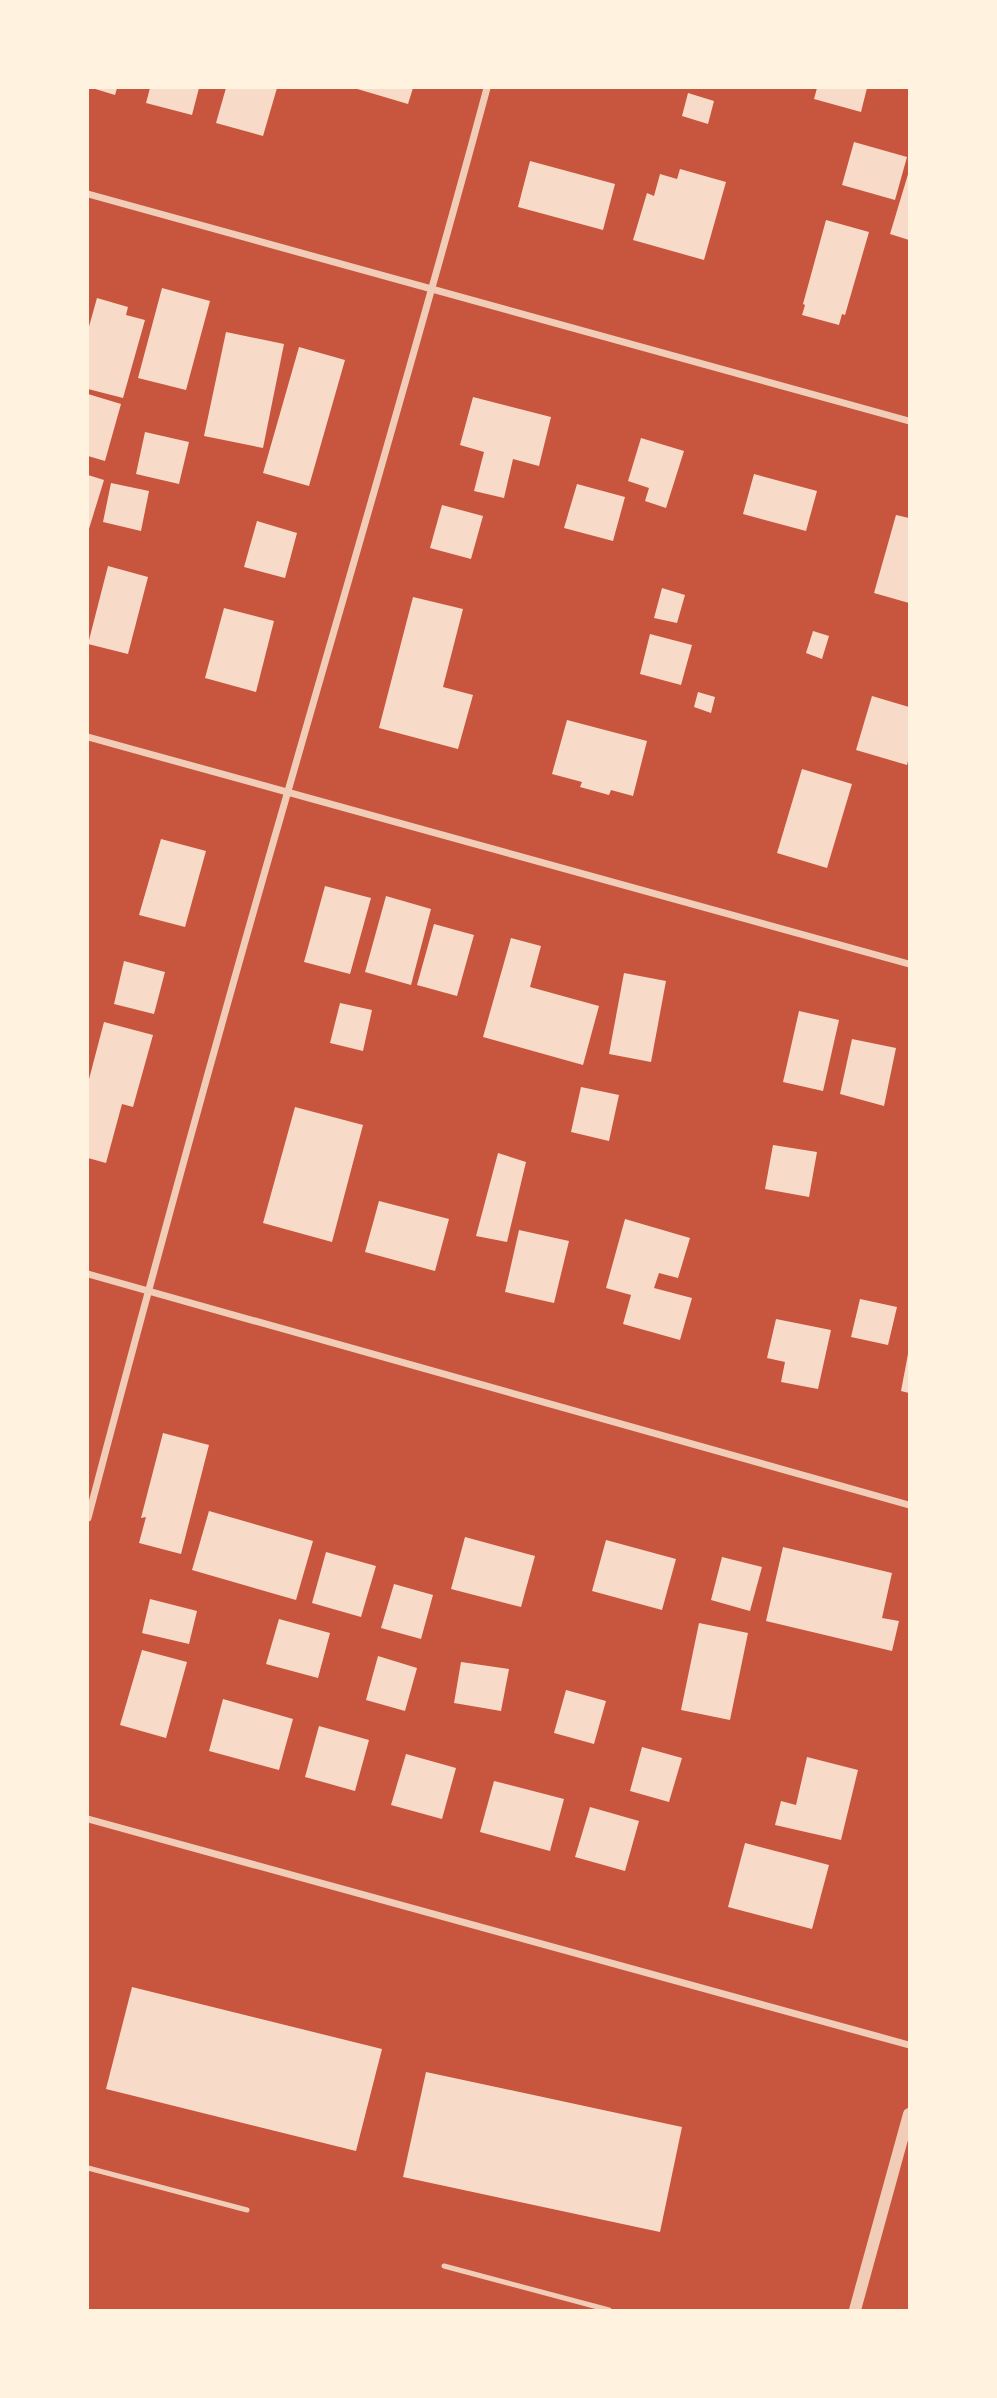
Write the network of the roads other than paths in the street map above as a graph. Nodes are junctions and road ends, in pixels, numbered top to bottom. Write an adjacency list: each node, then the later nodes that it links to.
1 (487, 88): 3 (street)
2 (88, 194): 3 (street)
3 (433, 291): 4 (street); 6 (street)
4 (909, 421)
5 (88, 737): 6 (street)
6 (287, 793): 7 (street); 9 (street)
7 (909, 964)
8 (88, 1274): 9 (street)
9 (148, 1291): 10 (street); 11 (street)
10 (909, 1505)
11 (88, 1518)
12 (88, 1819): 13 (street)
13 (909, 2045)
14 (909, 2114): 19 (street)
15 (88, 2168): 16 (lane)
16 (247, 2210)
17 (444, 2266): 18 (lane)
18 (609, 2311)
19 (855, 2311)

